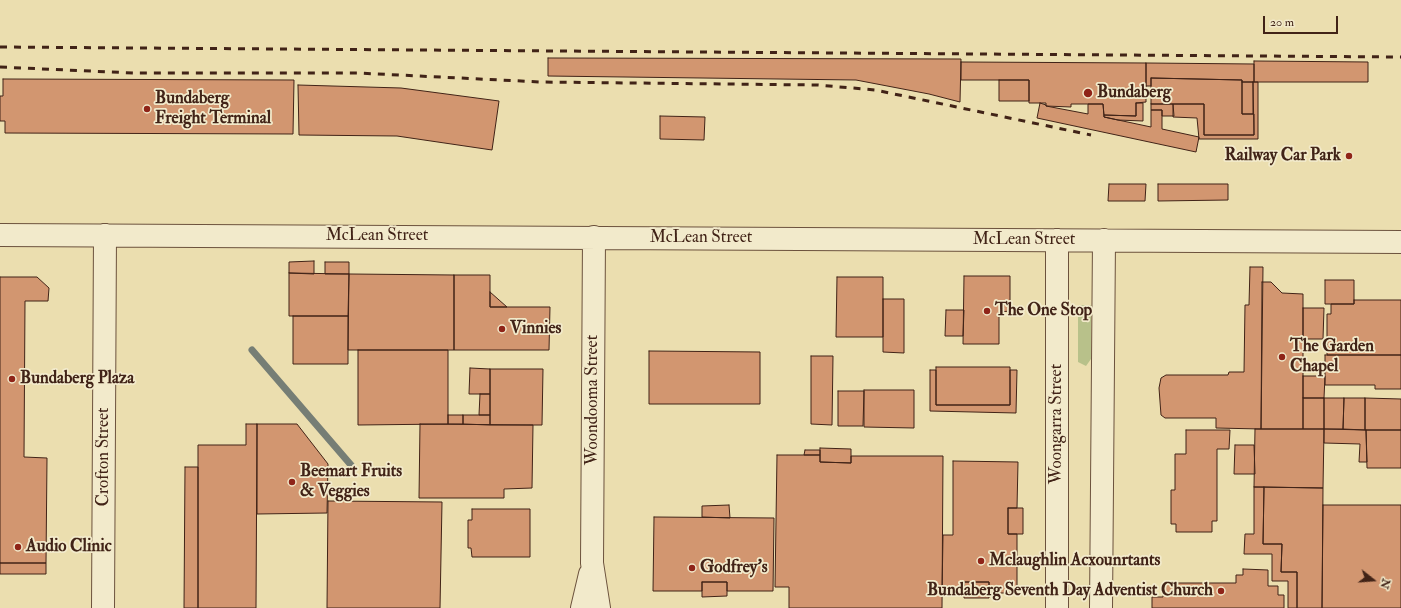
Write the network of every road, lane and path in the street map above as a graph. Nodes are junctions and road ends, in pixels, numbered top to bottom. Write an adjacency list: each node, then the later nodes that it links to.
1 (0, 234): 2 (street, McLean Street)
2 (105, 235): 3 (street, McLean Street); 8 (street, Crofton Street)
3 (594, 237): 4 (street, McLean Street); 7 (street, Woondooma Street)
4 (1057, 240): 5 (street, McLean Street); 11 (street, Woongarra Street)
5 (1104, 240): 6 (street, McLean Street); 12 (street)
6 (1401, 242)
7 (592, 563): 9 (street, Woondooma Street); 10 (street, Woondooma Street)
8 (102, 608)
9 (582, 608)
10 (599, 608)
11 (1057, 608)
12 (1101, 608)

